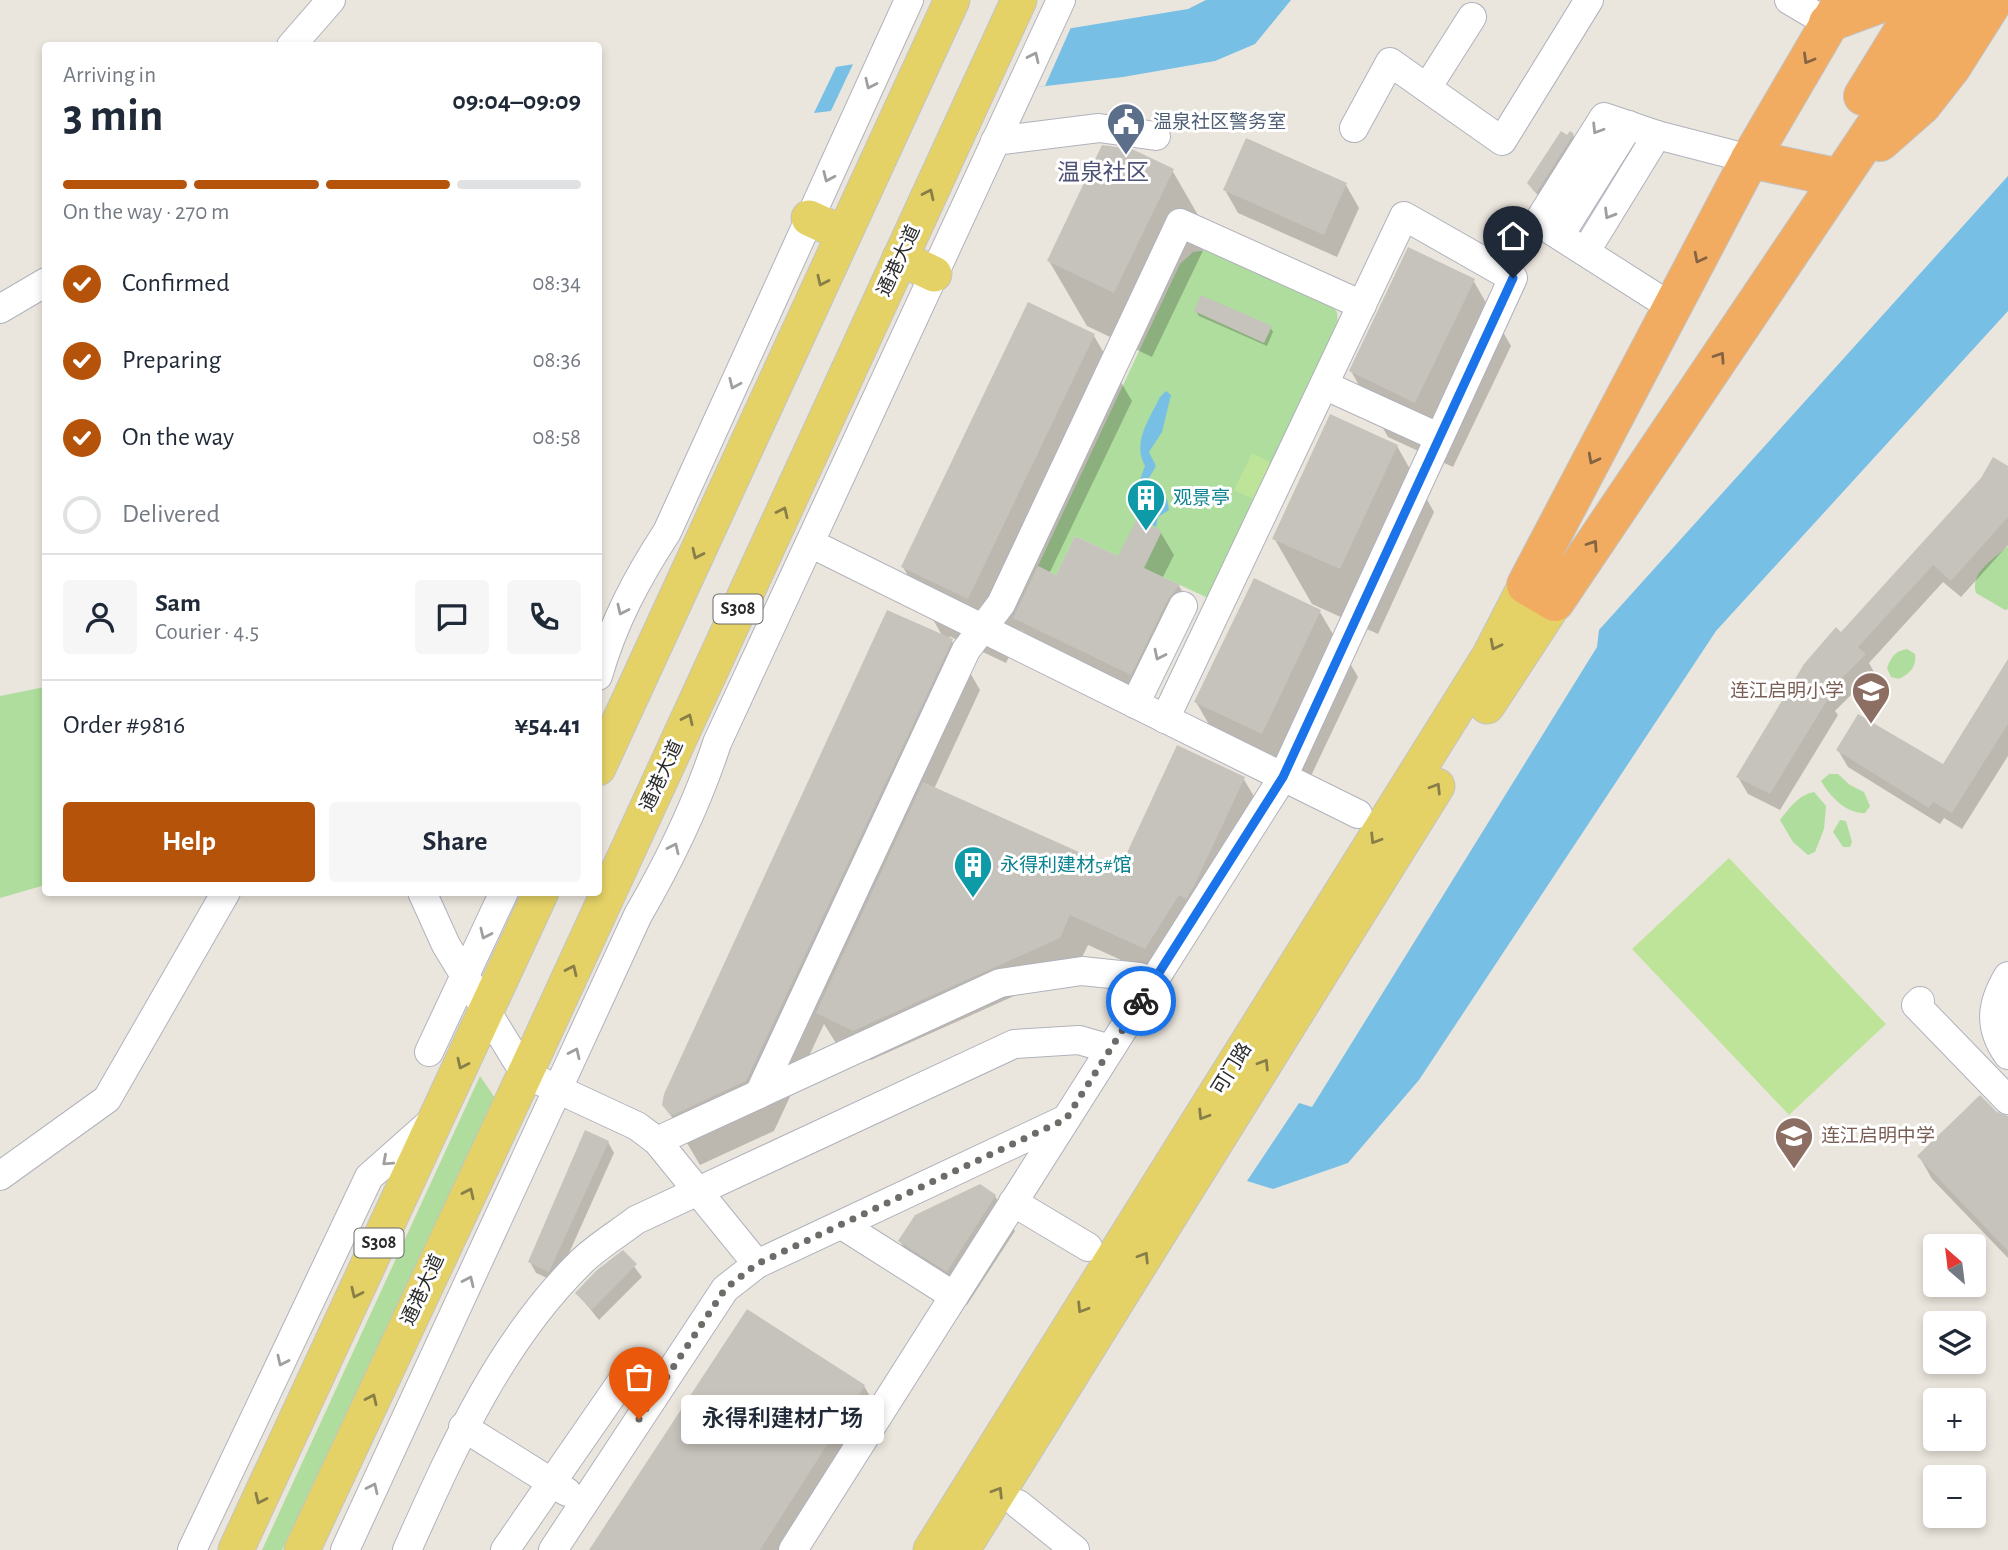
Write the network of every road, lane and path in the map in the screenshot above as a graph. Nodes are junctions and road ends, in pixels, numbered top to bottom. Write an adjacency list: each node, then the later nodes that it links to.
1 (331, 0): 17 (street)
2 (909, 0): 25 (street, one-way to 25)
3 (952, 0): 26 (main road)
4 (1019, 0): 28 (main road, 通港大道 / S308, one-way to 4)
5 (1589, 0): 18 (street)
6 (1789, 0): 14 (street)
7 (1866, 0): 14 (highway)
8 (1890, 0): 14 (highway)
9 (1922, 0): 24 (highway)
10 (1938, 0): 24 (highway)
11 (1954, 0): 24 (highway)
12 (1972, 0): 24 (highway)
13 (1994, 0): 24 (highway)
14 (1834, 3): 23 (highway, one-way to 23)
15 (1055, 12): 22 (street, one-way to 15)
16 (1472, 17): 18 (street)
17 (294, 42)
18 (1427, 88): 19 (street)
19 (1354, 128)
20 (1657, 135): 23 (street); 27 (street, one-way to 27); 27 (street, one-way to 27)
21 (1156, 136): 22 (street)
22 (995, 141): 29 (street)
23 (1750, 159): 24 (highway); 32 (highway, one-way to 32)
24 (1840, 178): 37 (highway, one-way to 24)
25 (809, 218): 26 (main road); 40 (street, one-way to 40)
26 (844, 233): 43 (main road, one-way to 43)
27 (1586, 251): 32 (street)
28 (900, 258): 29 (main road); 58 (main road, 通港大道 / S308, one-way to 28)
29 (934, 274): 36 (street)
30 (42, 284): 33 (street)
31 (1362, 305): 34 (street); 35 (street); 39 (street)
32 (1673, 308): 37 (highway, one-way to 37)
33 (0, 309)
34 (1324, 385): 35 (street); 42 (street)
35 (1438, 437): 44 (street)
36 (810, 543): 39 (street); 59 (street, one-way to 36)
37 (1541, 593): 86 (main road, 可门路, one-way to 86); 87 (main road, 可门路, one-way to 37)
38 (1183, 606): 41 (street, one-way to 41)
39 (982, 628): 41 (street); 60 (street)
40 (602, 662)
41 (1135, 705): 42 (street)
42 (1165, 719): 44 (street)
43 (602, 759)
44 (1283, 777): 45 (street); 52 (street)
45 (1358, 814)
46 (224, 896): 65 (street)
47 (424, 896): 50 (street)
48 (502, 896): 50 (street, one-way to 50)
49 (539, 896): 54 (main road, S308)
50 (465, 976): 54 (street); 56 (street)
51 (2008, 976): 57 (street)
52 (1153, 981): 55 (street); 60 (street)
53 (1920, 1001): 61 (street)
54 (486, 1011): 58 (street); 62 (main road, S308, one-way to 62)
55 (1110, 1049): 63 (street); 66 (street)
56 (429, 1052)
57 (2008, 1055)
58 (525, 1074): 59 (street); 81 (main road, 通港大道 / S308, one-way to 58)
59 (558, 1089): 64 (street); 82 (street, one-way to 59)
60 (760, 1094): 64 (street)
61 (2008, 1100)
62 (438, 1115): 79 (street, one-way to 79); 80 (main road, S308, one-way to 80)
63 (1066, 1119): 67 (street); 68 (street)
64 (657, 1141): 66 (street)
65 (0, 1177)
66 (699, 1190): 70 (street); 73 (street)
67 (1013, 1202): 69 (street); 71 (street)
68 (842, 1225): 70 (street); 71 (street)
69 (1088, 1247)
70 (757, 1264): 72 (street)
71 (954, 1296): 78 (street)
72 (646, 1393): 74 (street); 75 (street); 76 (street)
73 (463, 1427): 75 (street); 83 (street)
74 (582, 1473)
75 (552, 1482): 76 (street); 84 (street)
76 (585, 1502): 85 (street)
77 (1018, 1504): 88 (street)
78 (795, 1549)
79 (192, 1550)
80 (236, 1550)
81 (302, 1550)
82 (345, 1550)
83 (407, 1550)
84 (505, 1550)
85 (553, 1550)
86 (931, 1550)
87 (962, 1550)
88 (1075, 1550)

